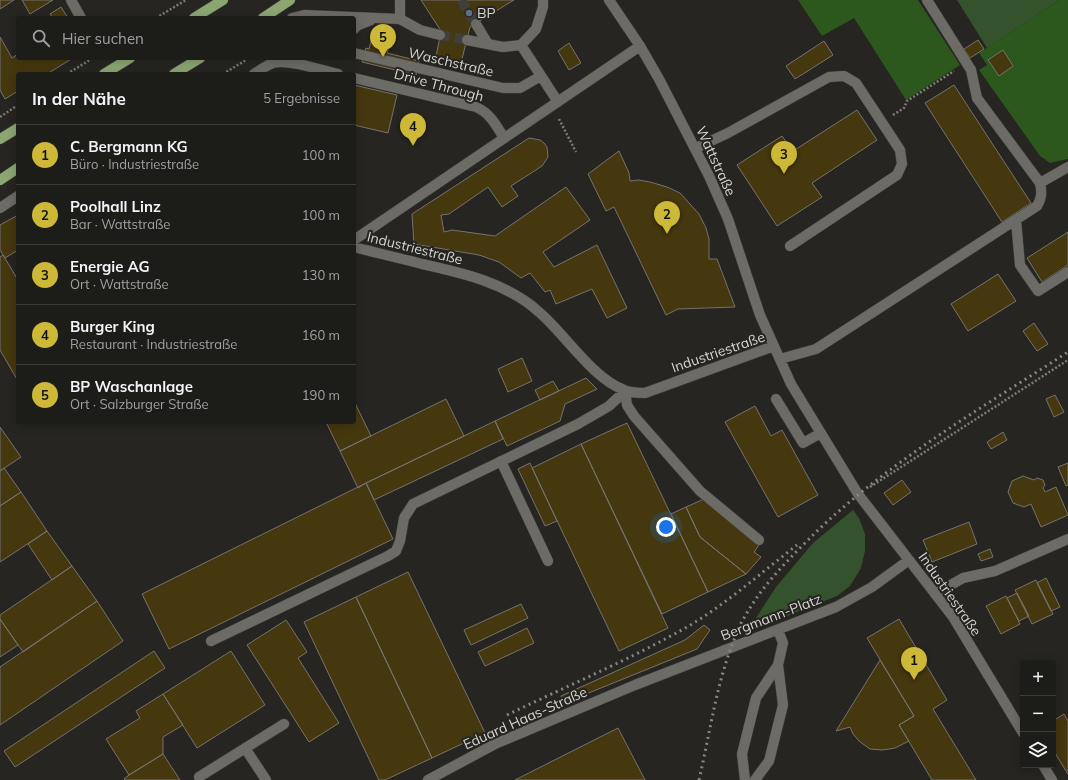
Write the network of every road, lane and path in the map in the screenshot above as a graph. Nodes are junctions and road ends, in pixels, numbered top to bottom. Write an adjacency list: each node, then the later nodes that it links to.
1 (71, 0): 9 (street)
2 (186, 0): 10 (path)
3 (223, 0): 11 (main road)
4 (290, 0): 12 (main road)
5 (400, 0): 17 (street)
6 (543, 0): 23 (street)
7 (609, 0): 24 (street, Wattstraße)
8 (927, 0): 30 (street)
9 (80, 16)
10 (159, 16)
11 (197, 16)
12 (266, 16)
13 (300, 16): 14 (street)
14 (328, 16)
15 (356, 17): 16 (street)
16 (377, 18): 17 (street); 19 (street)
17 (400, 19): 20 (street)
18 (476, 24): 22 (street)
19 (356, 27)
20 (440, 35)
21 (467, 40): 22 (street)
22 (488, 44): 23 (street)
23 (521, 45): 37 (street)
24 (640, 46): 39 (street); 46 (street, Wattstraße)
25 (356, 53): 37 (street, Waschstraße)
26 (90, 60): 31 (path)
27 (127, 60): 32 (main road)
28 (197, 60): 33 (main road)
29 (246, 60): 34 (path)
30 (966, 63): 42 (path); 51 (street)
31 (70, 72)
32 (107, 72)
33 (177, 72)
34 (226, 72)
35 (257, 72): 36 (street)
36 (329, 72)
37 (541, 76): 39 (street)
38 (356, 78): 44 (street, Drive Through)
39 (555, 104): 44 (street); 47 (path)
40 (16, 106): 41 (path)
41 (0, 117)
42 (882, 123): 46 (street); 56 (street)
43 (15, 129): 45 (main road)
44 (504, 138): 55 (street)
45 (0, 139)
46 (696, 148): 59 (street, Wattstraße)
47 (576, 152)
48 (1068, 166): 51 (street)
49 (16, 169): 50 (main road)
50 (0, 180)
51 (1040, 183): 54 (street)
52 (16, 197): 53 (street)
53 (0, 208)
54 (1016, 220): 58 (street); 60 (street)
55 (356, 239)
56 (790, 246)
57 (356, 247): 62 (street, Industriestraße)
58 (1068, 272)
59 (774, 346): 60 (street, Industriestraße); 62 (street, Industriestraße)
60 (780, 360): 64 (street, Industriestraße)
61 (1068, 360): 66 (path)
62 (625, 391): 65 (street); 68 (street)
63 (776, 399): 64 (street)
64 (821, 433): 66 (street, Industriestraße)
65 (501, 461): 70 (street); 73 (street)
66 (858, 494): 69 (street, Industriestraße)
67 (1068, 539): 71 (street)
68 (759, 540)
69 (909, 560): 71 (street, Industriestraße); 72 (street, Bergmann-Platz)
70 (548, 561)
71 (935, 594): 77 (street, Industriestraße)
72 (778, 630): 74 (street); 75 (street, Bergmann-Platz)
73 (211, 641)
74 (778, 665): 83 (street); 84 (street)
75 (635, 685): 82 (street, Eduard Haas-Straße)
76 (284, 724): 78 (street)
77 (1022, 732)
78 (245, 748): 80 (street); 81 (street)
79 (1045, 768): 85 (street)
80 (199, 777)
81 (266, 780)
82 (428, 780)
83 (746, 780)
84 (755, 780)
85 (1052, 780)

